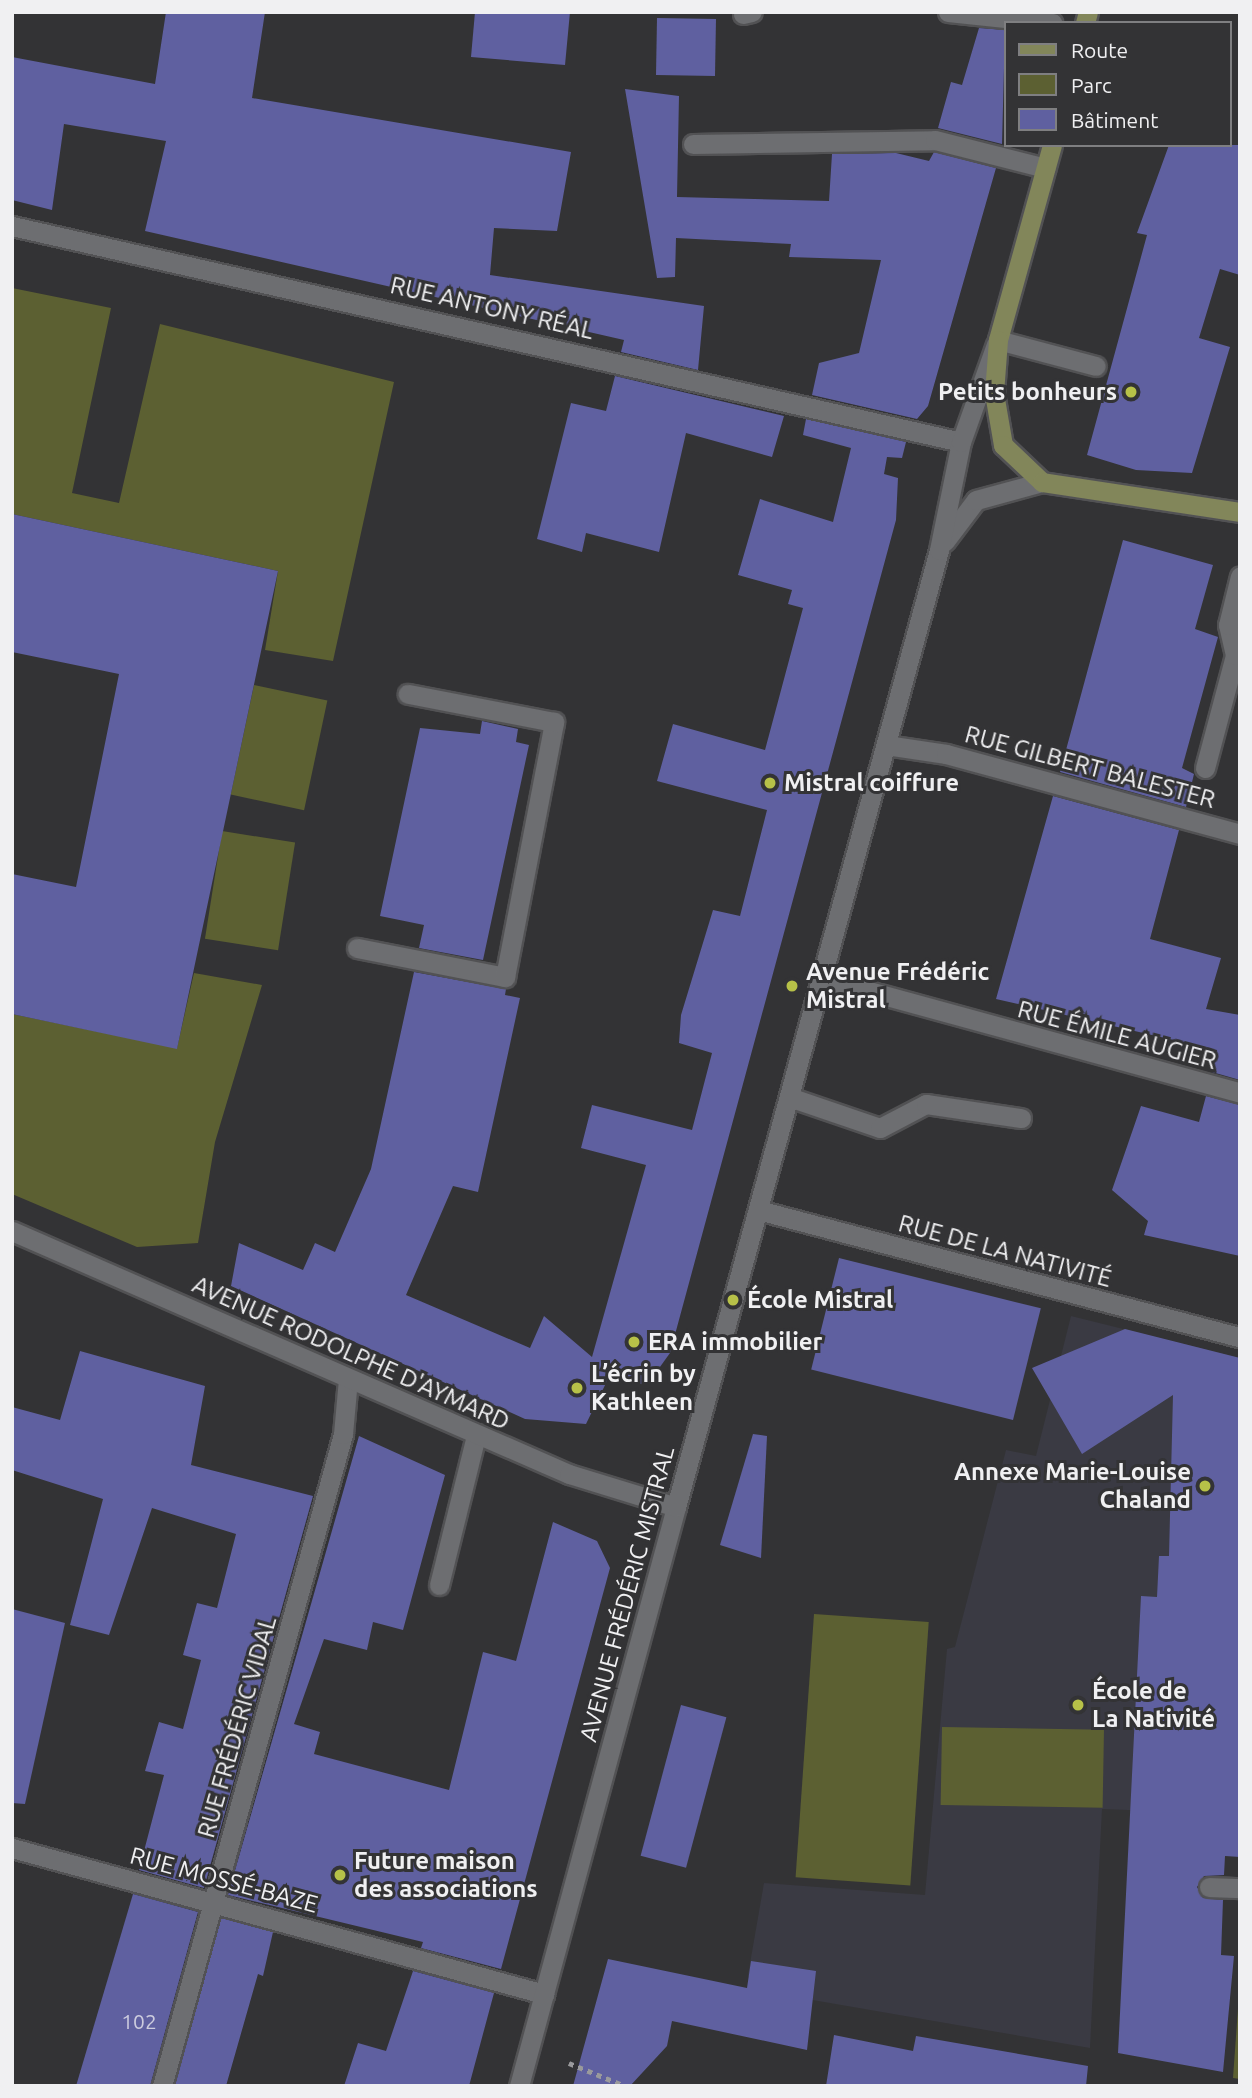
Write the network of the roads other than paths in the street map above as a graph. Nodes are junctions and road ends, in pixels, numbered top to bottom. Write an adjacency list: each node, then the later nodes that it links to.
1 (948, 12): 2 (street)
2 (1033, 21)
3 (693, 144): 5 (street)
4 (1051, 147): 5 (main road, AVENUE FRÉDÉRIC MISTRAL)
5 (1046, 168): 7 (main road, AVENUE FRÉDÉRIC MISTRAL)
6 (12, 226): 9 (street, RUE ANTONY RÉAL)
7 (998, 340): 8 (street); 9 (street, AVENUE FRÉDÉRIC MISTRAL); 10 (main road)
8 (1096, 366)
9 (961, 442): 12 (street, AVENUE FRÉDÉRIC MISTRAL)
10 (1042, 482): 11 (main road); 12 (street)
11 (1240, 512)
12 (939, 550): 15 (street, AVENUE FRÉDÉRIC MISTRAL)
13 (1240, 576): 16 (street)
14 (408, 694): 18 (street)
15 (886, 745): 17 (street, RUE GILBERT BALESTER); 19 (street, AVENUE FRÉDÉRIC MISTRAL)
16 (1205, 768)
17 (1240, 834)
18 (357, 948)
19 (821, 978): 20 (street, RUE ÉMILE AUGIER); 21 (street, AVENUE FRÉDÉRIC MISTRAL)
20 (1240, 1093)
21 (789, 1097): 22 (street); 23 (street, AVENUE FRÉDÉRIC MISTRAL)
22 (1020, 1118)
23 (758, 1210): 25 (street, RUE DE LA NATIVITÉ); 28 (street, AVENUE FRÉDÉRIC MISTRAL)
24 (12, 1231): 26 (street, AVENUE RODOLPHE D'AYMARD)
25 (1240, 1337)
26 (348, 1379): 27 (street, AVENUE RODOLPHE D'AYMARD); 33 (street, RUE FRÉDÉRIC VIDAL)
27 (476, 1435): 28 (street, AVENUE RODOLPHE D'AYMARD); 29 (street)
28 (676, 1507): 34 (street, AVENUE FRÉDÉRIC MISTRAL)
29 (439, 1585)
30 (12, 1848): 33 (street, RUE MOSSÉ-BAZE)
31 (1209, 1886): 32 (street)
32 (1240, 1888)
33 (212, 1902): 34 (street, RUE MOSSÉ-BAZE); 35 (street, RUE FRÉDÉRIC VIDAL)
34 (544, 1994): 36 (street, AVENUE FRÉDÉRIC MISTRAL)
35 (162, 2086)
36 (519, 2086)

